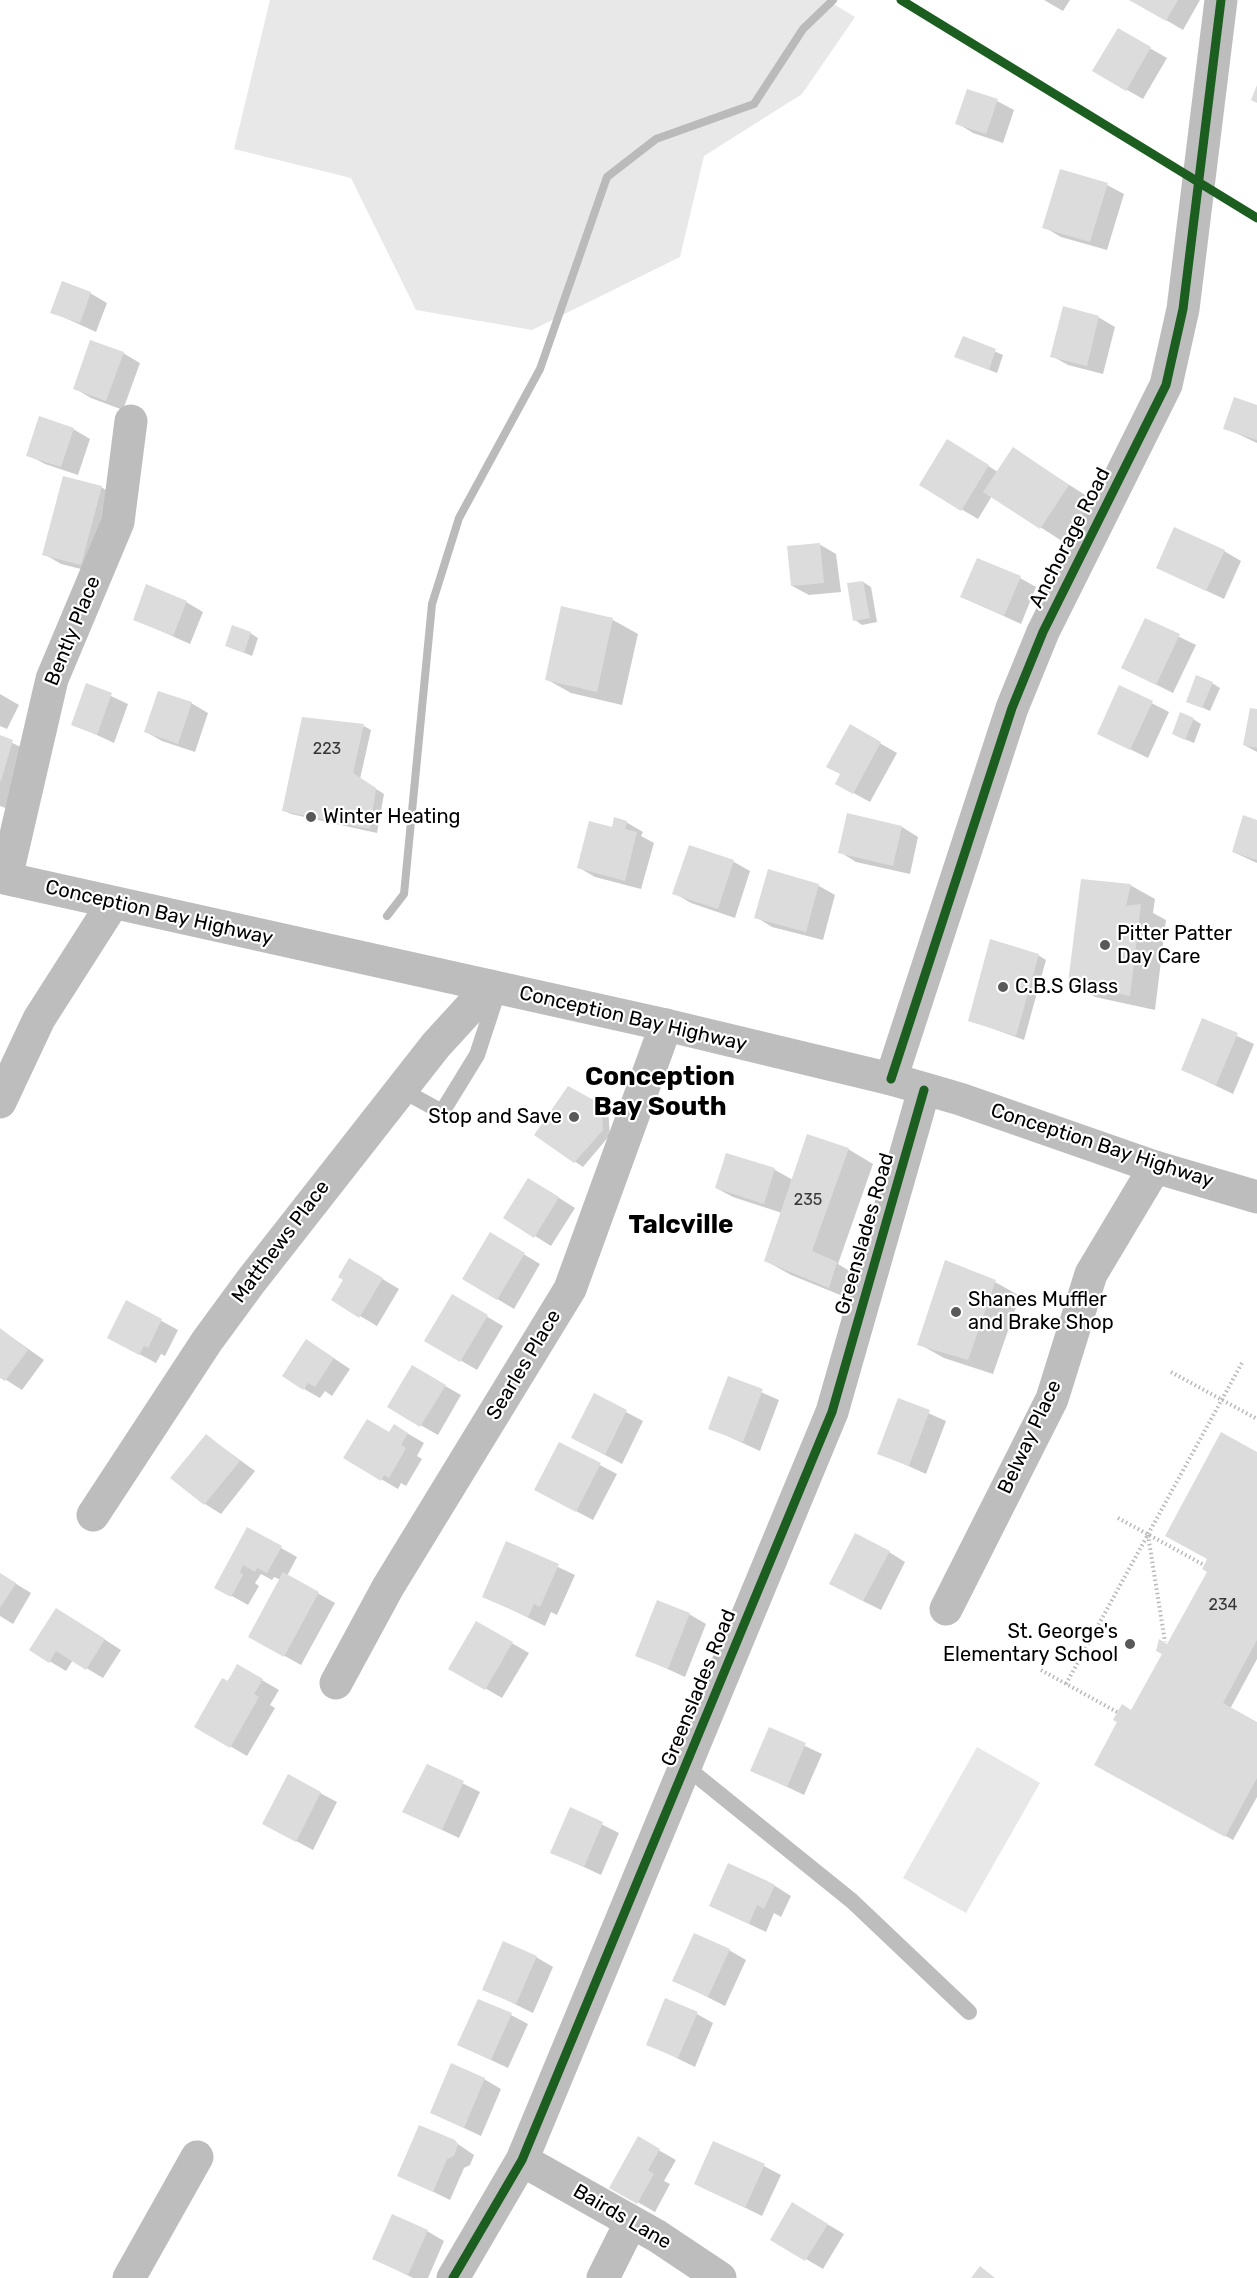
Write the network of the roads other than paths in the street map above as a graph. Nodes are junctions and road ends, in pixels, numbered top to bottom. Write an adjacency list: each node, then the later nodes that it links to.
1 (1221, 0): 7 (street, Anchorage Road)
2 (130, 421): 3 (street, Bently Place)
3 (3, 878): 4 (street, Conception Bay Highway)
4 (113, 903): 5 (street, Conception Bay Highway); 10 (street)
5 (495, 987): 6 (street, Conception Bay Highway); 8 (street, Matthews Place); 8 (lane)
6 (666, 1025): 7 (street, Conception Bay Highway); 15 (street, Searles Place)
7 (891, 1079): 9 (street, Conception Bay Highway)
8 (400, 1089): 13 (street, Matthews Place)
9 (924, 1090): 11 (street, Conception Bay Highway); 16 (street, Greenslades Road)
10 (0, 1102)
11 (1155, 1167): 12 (street, Conception Bay Highway); 14 (street, Belway Place)
12 (1257, 1197)
13 (93, 1515)
14 (946, 1609)
15 (336, 1683)
16 (686, 1767): 17 (lane); 19 (street, Greenslades Road)
17 (969, 2012)
18 (197, 2157): 21 (street)
19 (522, 2160): 20 (street, Bairds Lane); 22 (street, Greenslades Road)
20 (631, 2222): 23 (street); 24 (street, Bairds Lane)
21 (129, 2278)
22 (453, 2278)
23 (603, 2278)
24 (720, 2278)

